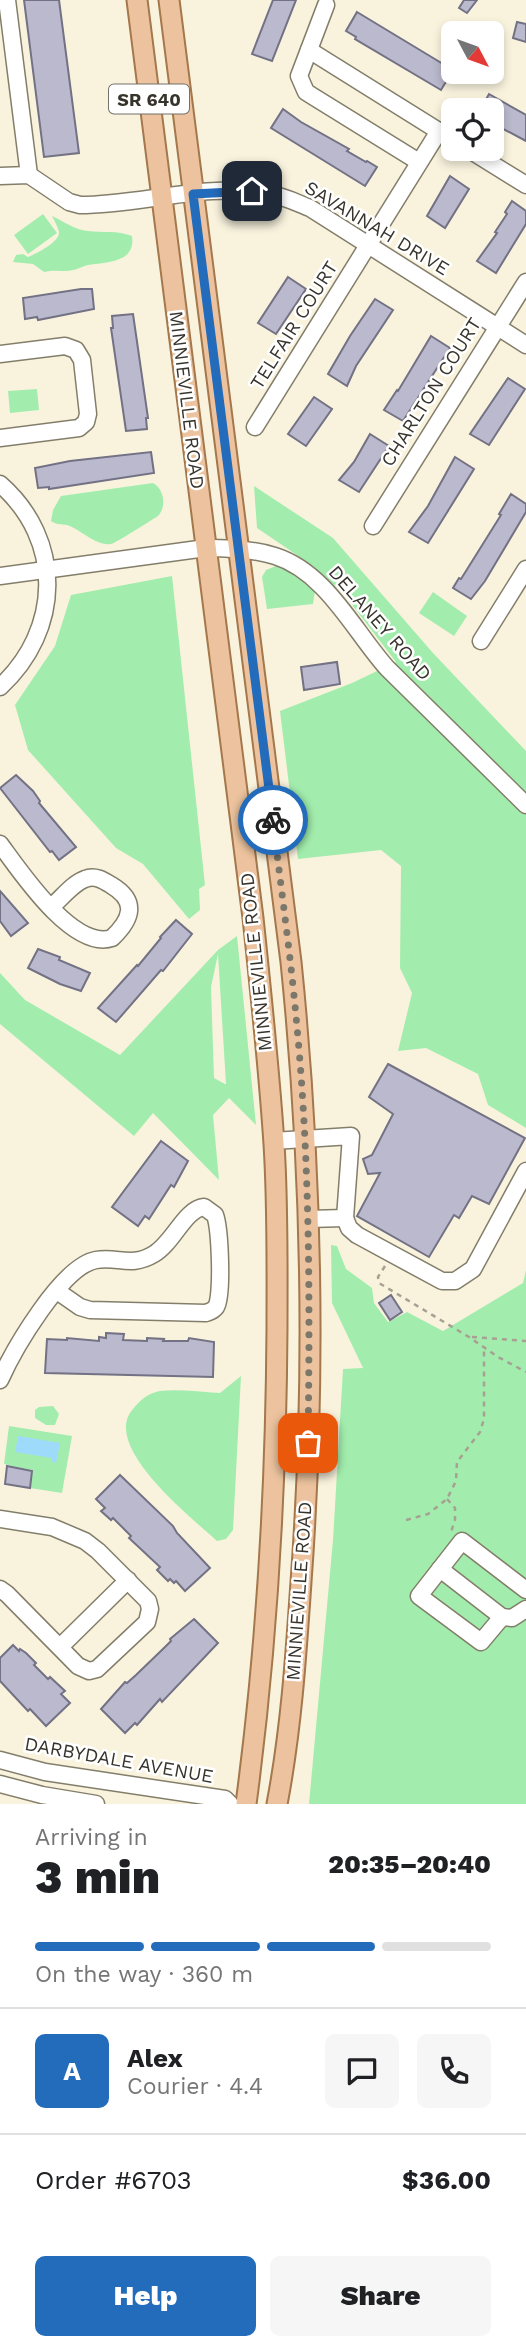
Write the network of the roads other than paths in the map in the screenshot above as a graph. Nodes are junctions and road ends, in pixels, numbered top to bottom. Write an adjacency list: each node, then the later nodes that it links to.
1 (7, 0): 5 (street)
2 (137, 0): 14 (main road, MINNIEVILLE ROAD / SR 640)
3 (169, 0): 13 (main road, MINNIEVILLE ROAD / SR 640)
4 (326, 5): 6 (street)
5 (4, 20): 10 (street)
6 (309, 50): 7 (street); 9 (street)
7 (439, 131): 9 (street)
8 (487, 161): 12 (street)
9 (419, 162): 15 (street)
10 (29, 175): 11 (street); 14 (street, SAVANNAH DRIVE)
11 (0, 176)
12 (526, 185)
13 (193, 194): 14 (street, SAVANNAH DRIVE); 15 (street, SAVANNAH DRIVE); 25 (main road, MINNIEVILLE ROAD / SR 640)
14 (161, 197): 24 (main road, MINNIEVILLE ROAD / SR 640)
15 (368, 245): 17 (street, SAVANNAH DRIVE); 20 (street, TELFAIR COURT)
16 (526, 282): 17 (street, CHARLTON COURT)
17 (497, 326): 18 (street, SAVANNAH DRIVE); 23 (street, CHARLTON COURT)
18 (526, 345)
19 (0, 354): 21 (street)
20 (255, 427)
21 (0, 438)
22 (0, 484): 27 (street)
23 (373, 526)
24 (206, 548): 25 (street, DELANEY ROAD); 27 (street, DELANEY ROAD); 35 (main road, MINNIEVILLE ROAD / SR 640)
25 (238, 549): 31 (street, DELANEY ROAD); 34 (main road, MINNIEVILLE ROAD / SR 640)
26 (526, 569): 29 (street)
27 (46, 570): 28 (street, DELANEY ROAD); 30 (street)
28 (0, 576)
29 (481, 642)
30 (0, 687)
31 (526, 805)
32 (0, 845): 33 (street)
33 (51, 907): 33 (street)
34 (304, 1138): 35 (street); 37 (street); 38 (main road, MINNIEVILLE ROAD / SR 640)
35 (273, 1141): 53 (main road, MINNIEVILLE ROAD / SR 640)
36 (526, 1171): 37 (street)
37 (345, 1218): 38 (street)
38 (308, 1219): 54 (main road, MINNIEVILLE ROAD / SR 640)
39 (57, 1291): 39 (street); 40 (street)
40 (0, 1380)
41 (0, 1519): 43 (street)
42 (440, 1569): 45 (street); 47 (street); 47 (street)
43 (128, 1580): 48 (street); 48 (street)
44 (0, 1589): 48 (street)
45 (526, 1590)
46 (526, 1609): 47 (street)
47 (502, 1617)
48 (60, 1647)
49 (0, 1760): 52 (street, DARBYDALE AVENUE)
50 (0, 1784): 51 (street)
51 (96, 1804)
52 (230, 1804)
53 (246, 1804)
54 (277, 1804)

